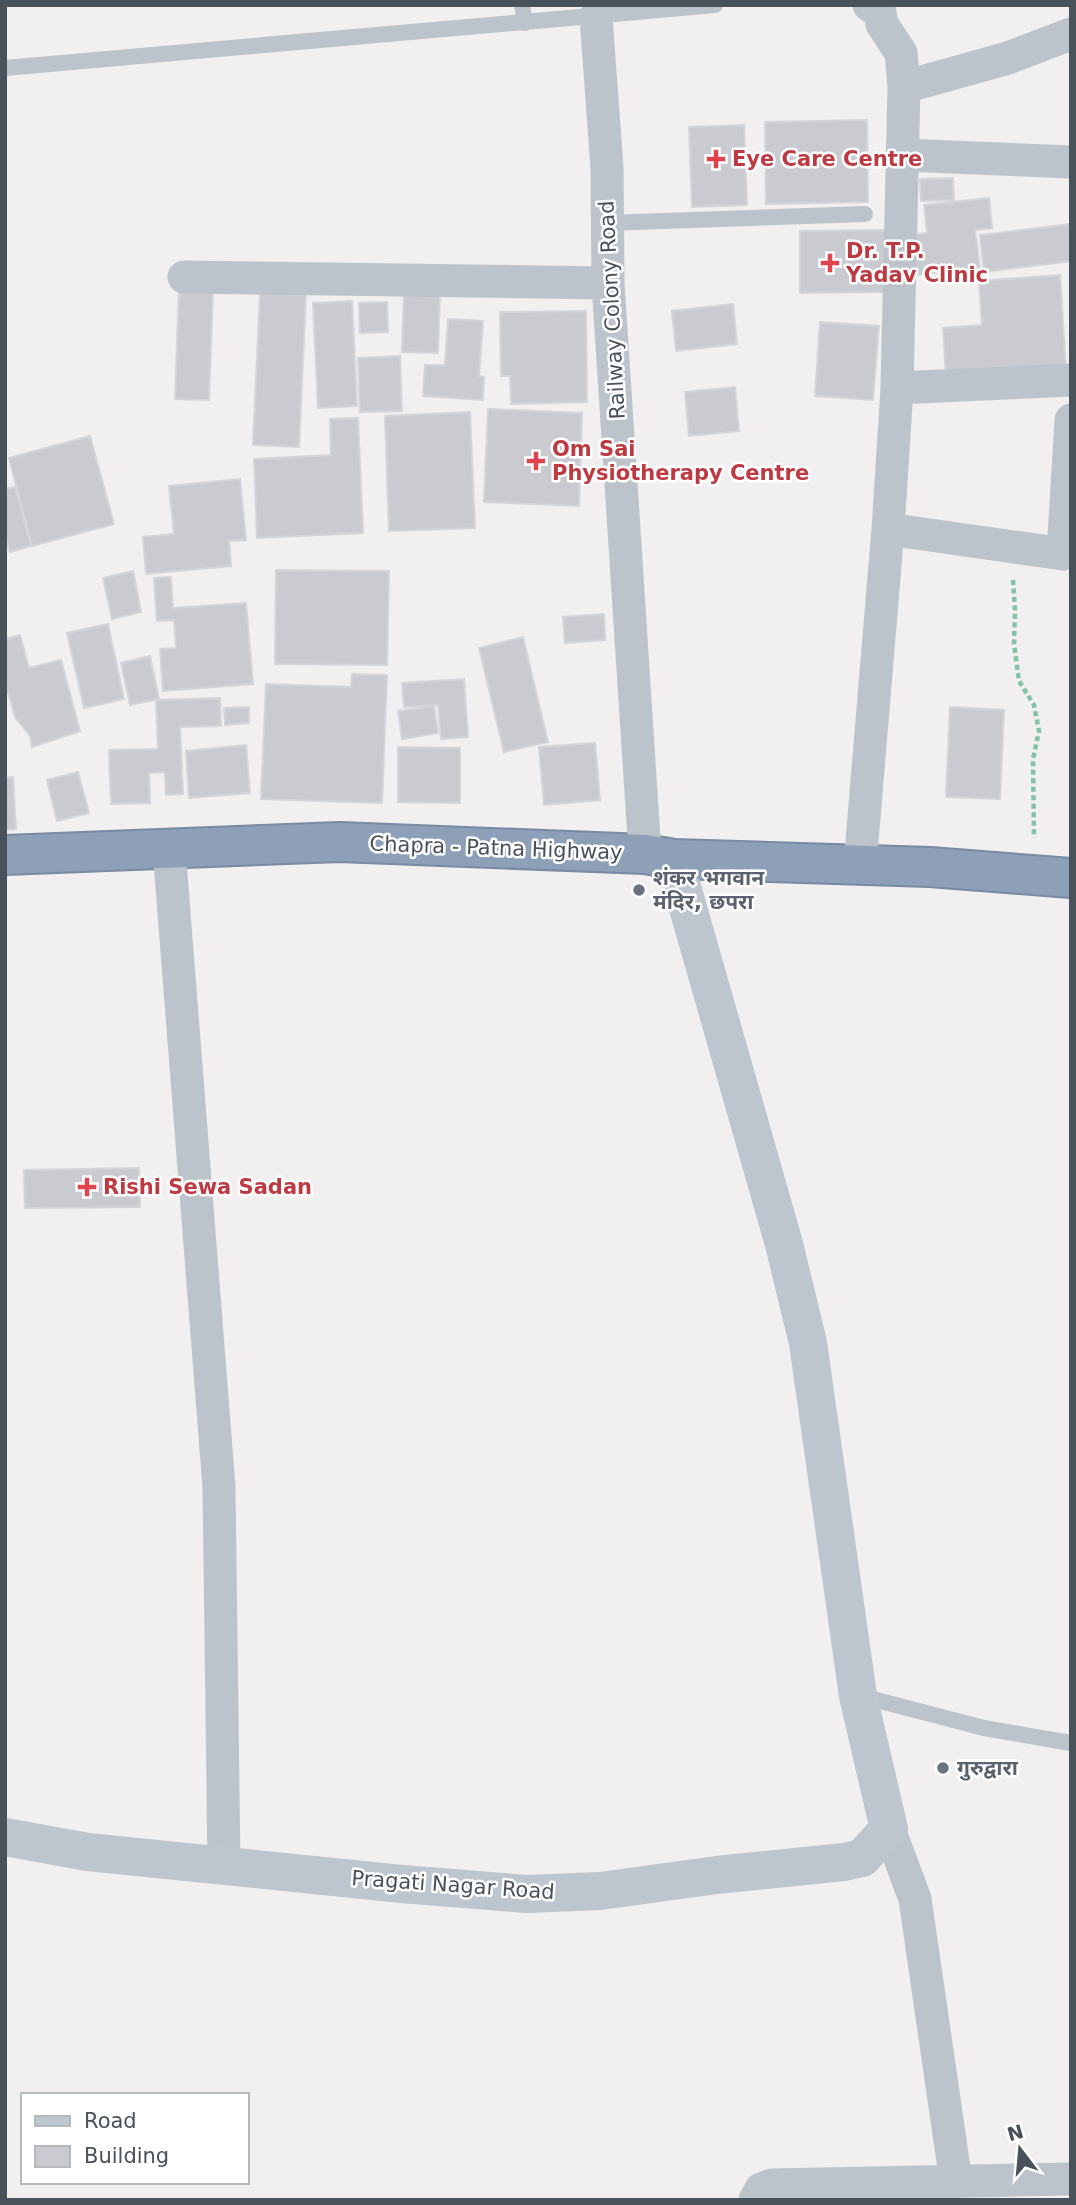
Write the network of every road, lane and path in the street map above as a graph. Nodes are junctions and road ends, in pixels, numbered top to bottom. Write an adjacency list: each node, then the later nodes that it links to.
1 (522, 5): 5 (lane)
2 (715, 5): 4 (lane)
3 (869, 5): 8 (street)
4 (596, 17): 5 (lane); 12 (street, Railway Colony Road)
5 (525, 23): 7 (lane)
6 (1071, 34): 8 (street)
7 (5, 68)
8 (904, 87): 9 (street)
9 (902, 155): 10 (street); 16 (street)
10 (1071, 162)
11 (865, 214): 12 (lane)
12 (607, 223): 14 (street, Railway Colony Road)
13 (184, 277): 14 (street)
14 (608, 283): 22 (street, Railway Colony Road)
15 (1071, 380): 16 (street)
16 (897, 388): 18 (street)
17 (1071, 420): 19 (street)
18 (888, 529): 19 (street); 23 (street)
19 (1017, 548): 24 (path)
20 (169, 849): 21 (highway, Chapra - Patna Highway); 22 (highway, Chapra - Patna Highway); 30 (street)
21 (5, 855)
22 (660, 856): 23 (highway, Chapra - Patna Highway); 26 (street)
23 (860, 865): 24 (highway, Chapra - Patna Highway)
24 (1031, 875): 25 (highway, Chapra - Patna Highway)
25 (1071, 878)
26 (858, 1696): 27 (lane); 28 (street)
27 (1071, 1742)
28 (889, 1829): 30 (street, Pragati Nagar Road); 32 (street)
29 (5, 1837): 30 (street, Pragati Nagar Road)
30 (224, 1866)
31 (1071, 2179): 32 (street)
32 (956, 2182): 33 (street)
33 (755, 2200)

